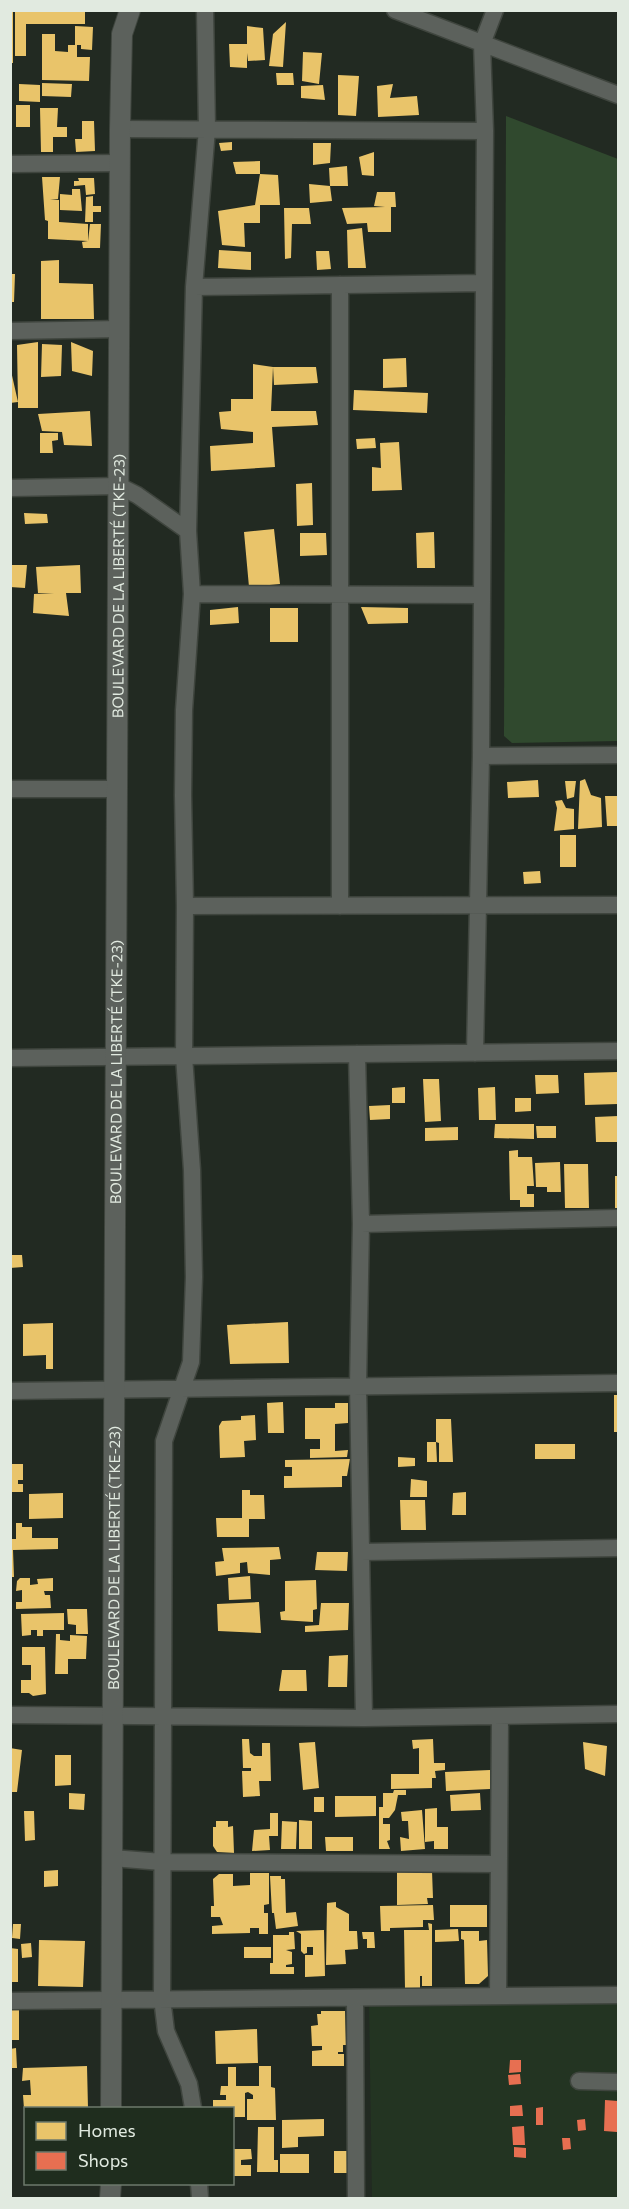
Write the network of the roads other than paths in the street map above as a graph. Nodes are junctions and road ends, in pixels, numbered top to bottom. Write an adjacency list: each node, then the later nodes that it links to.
1 (113, 10): 6 (street, BOULEVARD DE LA LIBERTÉ (TKE-23))
2 (130, 10): 6 (street, BOULEVARD DE LA LIBERTÉ (TKE-23))
3 (205, 10): 10 (street)
4 (395, 10): 7 (street)
5 (495, 10): 7 (street)
6 (122, 34): 9 (street, BOULEVARD DE LA LIBERTÉ (TKE-23))
7 (482, 44): 8 (street); 11 (street)
8 (618, 95)
9 (120, 129): 10 (street); 12 (street, BOULEVARD DE LA LIBERTÉ (TKE-23))
10 (207, 129): 11 (street); 16 (street)
11 (486, 131): 14 (street)
12 (120, 163): 13 (street); 17 (street, BOULEVARD DE LA LIBERTÉ (TKE-23))
13 (10, 164)
14 (484, 283): 15 (street); 24 (street)
15 (340, 285): 16 (street); 22 (street)
16 (194, 287): 21 (street)
17 (120, 329): 18 (street); 19 (street, BOULEVARD DE LA LIBERTÉ (TKE-23))
18 (10, 331)
19 (119, 486): 20 (street); 21 (street); 28 (street, BOULEVARD DE LA LIBERTÉ (TKE-23))
20 (10, 488)
21 (188, 531): 23 (street)
22 (339, 593): 23 (street); 24 (street); 31 (street)
23 (192, 594): 30 (street)
24 (482, 595): 26 (street)
25 (618, 755): 26 (street)
26 (481, 756): 32 (street)
27 (10, 789): 28 (street)
28 (117, 789): 36 (street, BOULEVARD DE LA LIBERTÉ (TKE-23))
29 (618, 905): 32 (street)
30 (185, 906): 31 (street); 37 (street)
31 (340, 906): 32 (street)
32 (478, 907): 34 (street)
33 (618, 1051): 34 (street)
34 (476, 1053): 35 (street)
35 (357, 1054): 37 (street); 40 (street)
36 (116, 1056): 37 (street); 38 (street); 44 (street, BOULEVARD DE LA LIBERTÉ (TKE-23))
37 (184, 1056): 43 (street)
38 (10, 1058)
39 (618, 1218): 40 (street)
40 (361, 1224): 42 (street)
41 (618, 1383): 42 (street)
42 (358, 1385): 43 (street); 47 (street)
43 (182, 1389): 44 (street); 51 (street)
44 (114, 1390): 45 (street); 50 (street, BOULEVARD DE LA LIBERTÉ (TKE-23))
45 (10, 1391)
46 (618, 1548): 47 (street)
47 (361, 1552): 53 (street)
48 (618, 1714): 52 (street)
49 (10, 1715): 50 (street)
50 (113, 1715): 51 (street); 54 (street, BOULEVARD DE LA LIBERTÉ (TKE-23))
51 (164, 1715): 53 (street); 55 (street)
52 (500, 1716): 53 (street); 56 (street)
53 (364, 1718)
54 (112, 1858): 55 (street); 62 (street, BOULEVARD DE LA LIBERTÉ (TKE-23))
55 (162, 1862): 56 (street); 59 (street)
56 (499, 1864): 58 (street)
57 (618, 1995): 58 (street)
58 (498, 1996): 60 (street)
59 (162, 1998): 60 (street); 62 (street); 66 (street)
60 (356, 1998): 67 (street)
61 (10, 2001): 62 (street)
62 (111, 2001): 65 (street, BOULEVARD DE LA LIBERTÉ (TKE-23))
63 (579, 2081): 64 (street)
64 (618, 2082)
65 (111, 2107)
66 (193, 2107)
67 (356, 2199)

